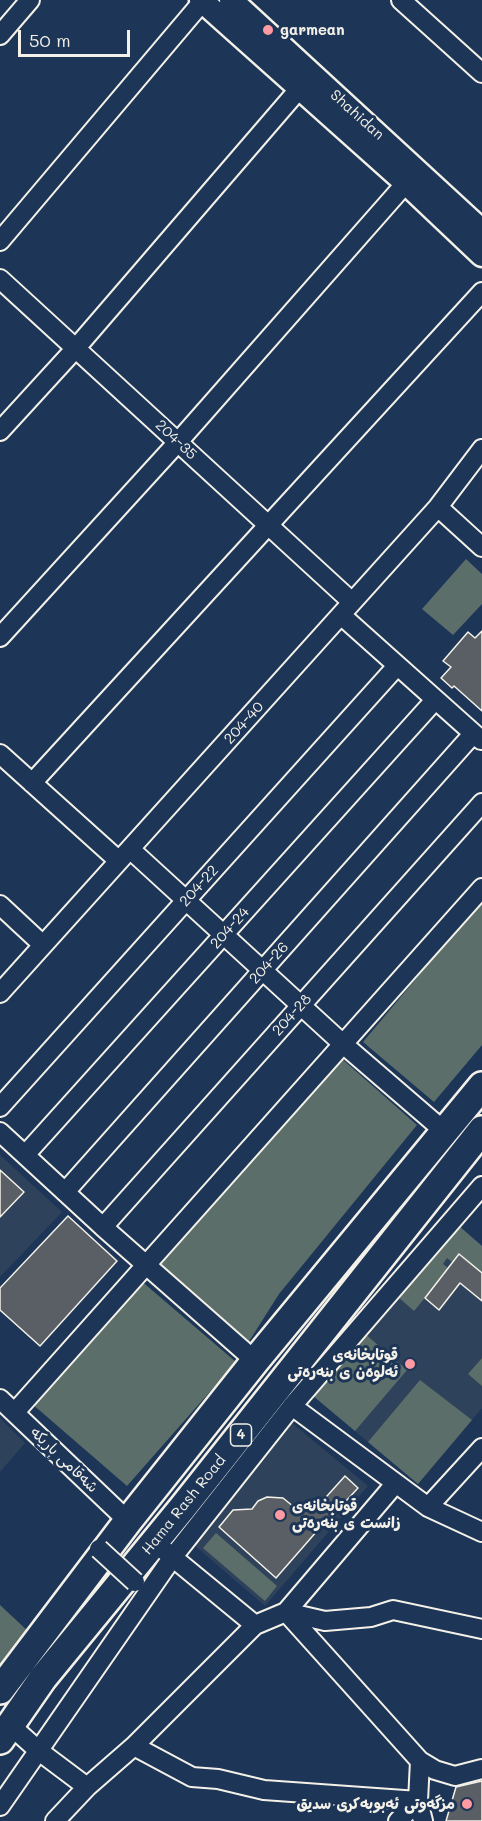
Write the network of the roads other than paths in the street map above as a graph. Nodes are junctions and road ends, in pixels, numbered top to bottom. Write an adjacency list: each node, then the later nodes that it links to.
1 (30, 0): 5 (street)
2 (231, 0): 9 (main road, Shahidan)
3 (401, 0): 6 (street)
4 (202, 1): 7 (main road); 10 (street)
5 (0, 34)
6 (482, 73)
7 (300, 88): 8 (main road); 14 (street)
8 (406, 183): 11 (main road); 16 (street)
9 (482, 231)
10 (0, 241)
11 (482, 255)
12 (0, 279): 14 (street, 204-35)
13 (482, 292): 19 (street)
14 (76, 348): 15 (street); 16 (street, 204-35)
15 (0, 431)
16 (178, 442): 19 (street, 204-35); 22 (street)
17 (482, 448): 18 (street, 204-40)
18 (438, 507): 20 (street); 21 (street, 204-40)
19 (269, 526): 21 (street, 204-35); 27 (street)
20 (482, 547)
21 (346, 608): 23 (street, 204-35); 29 (street, 204-40)
22 (0, 637)
23 (397, 666): 24 (street, 204-35); 31 (street, 204-22)
24 (435, 700): 25 (street, 204-35); 33 (street, 204-24)
25 (478, 738): 35 (street, 204-26)
26 (0, 754): 27 (street)
27 (32, 783): 29 (street)
28 (482, 803): 37 (street, 204-28)
29 (125, 855): 31 (street); 34 (street, 204-40)
30 (482, 888): 38 (street)
31 (186, 900): 33 (street); 40 (street, 204-22)
32 (0, 904): 34 (street)
33 (224, 935): 35 (street); 44 (street, 204-24)
34 (43, 945): 36 (street, 204-40)
35 (262, 970): 37 (street); 46 (street, 204-26)
36 (0, 993)
37 (301, 1005): 38 (street); 47 (street, 204-28)
38 (343, 1044): 42 (street); 48 (street)
39 (482, 1086): 42 (highway, 4)
40 (0, 1107)
41 (482, 1130): 50 (highway, Hama Rash Road / 4)
42 (444, 1131): 49 (highway, 4)
43 (0, 1132): 44 (street)
44 (26, 1155): 46 (street)
45 (482, 1186): 53 (street)
46 (65, 1192): 47 (street)
47 (103, 1227): 48 (street)
48 (146, 1265): 51 (street); 54 (street)
49 (297, 1309): 50 (highway); 51 (highway, 4)
50 (322, 1333): 61 (highway, Hama Rash Road / 4)
51 (256, 1360): 58 (highway, 4)
52 (0, 1399): 54 (street, شەقامی باریکە)
53 (292, 1406): 56 (street); 61 (street)
54 (15, 1412): 58 (street, شەقامی باریکە)
55 (482, 1448): 57 (street)
56 (395, 1484): 57 (street); 63 (street)
57 (428, 1507): 59 (street)
58 (128, 1521): 66 (highway, 4)
59 (482, 1532)
60 (99, 1549): 62 (street, bridge)
61 (163, 1550): 64 (street); 67 (highway, Hama Rash Road / 4); 69 (street)
62 (135, 1582)
63 (286, 1612): 64 (street); 65 (street); 70 (street)
64 (255, 1625): 68 (street)
65 (482, 1629)
66 (0, 1690)
67 (5, 1732): 69 (street)
68 (134, 1746): 72 (street); 73 (street)
69 (39, 1751): 72 (street); 74 (street)
70 (420, 1761): 71 (street); 73 (street)
71 (482, 1769)
72 (87, 1787): 75 (street)
73 (418, 1801): 76 (street); 77 (street)
74 (0, 1806)
75 (55, 1821)
76 (398, 1821)
77 (423, 1821)

